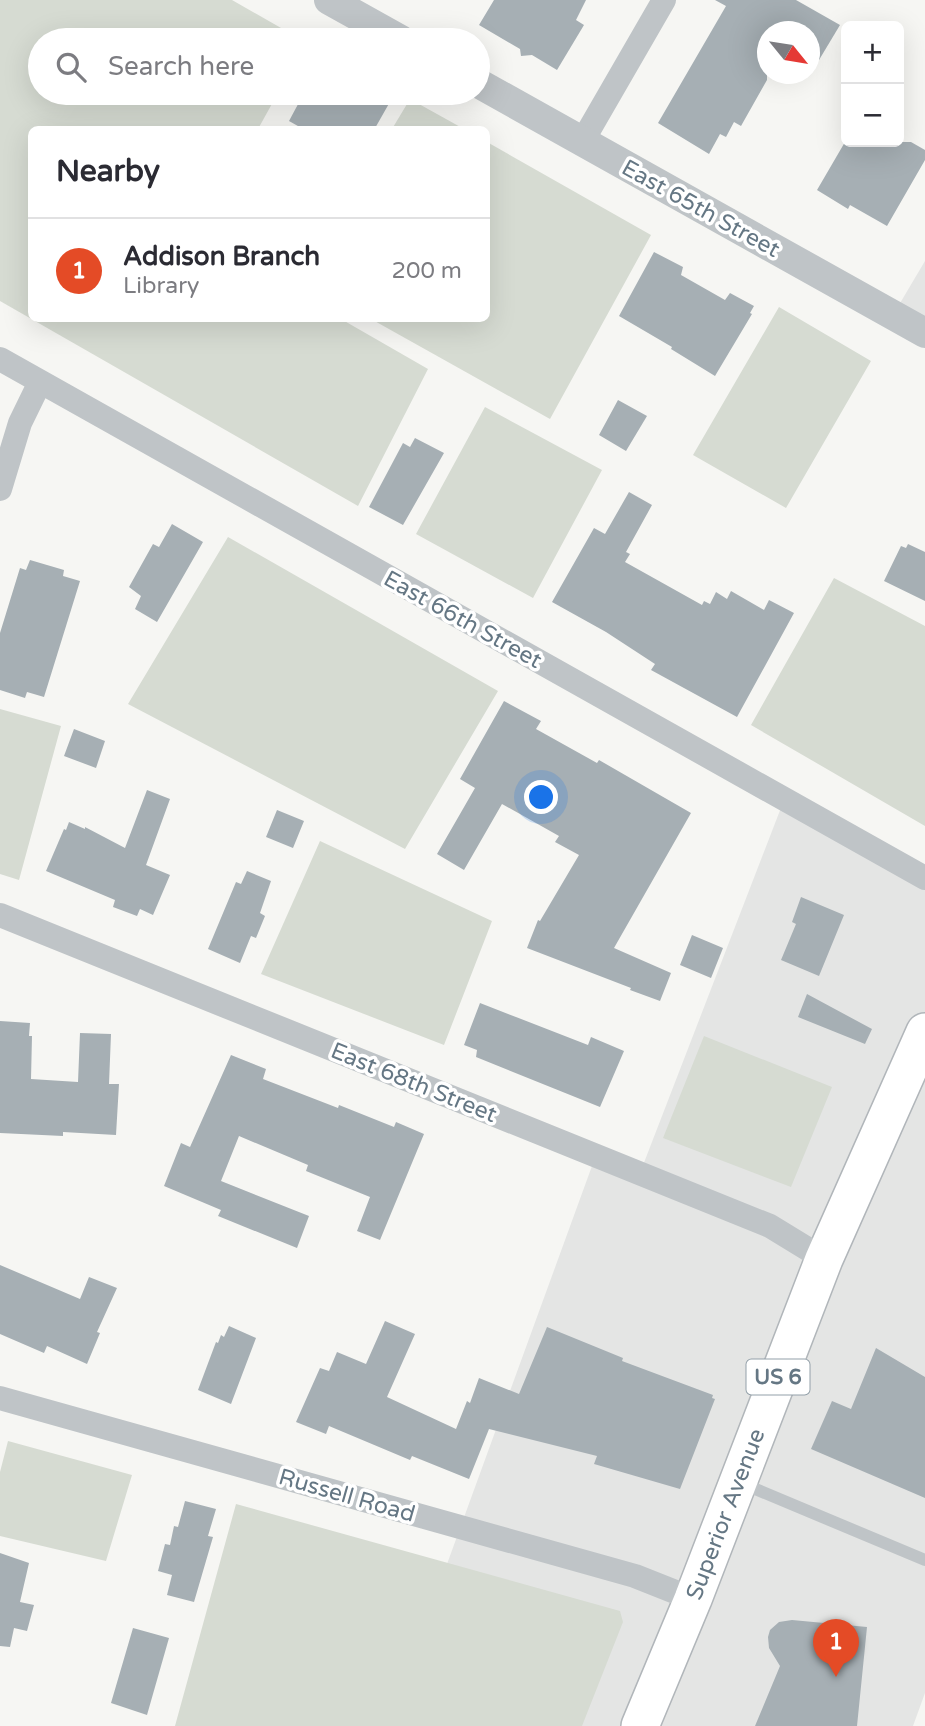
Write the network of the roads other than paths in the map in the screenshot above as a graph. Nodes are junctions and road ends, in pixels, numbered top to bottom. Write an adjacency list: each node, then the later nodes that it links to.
1 (329, 0): 3 (street)
2 (664, 0): 5 (street)
3 (379, 28)
4 (490, 90): 5 (street, East 65th Street)
5 (582, 142): 6 (street, East 65th Street)
6 (925, 332)
7 (0, 359): 8 (street, East 66th Street)
8 (40, 382): 9 (street); 10 (street, East 66th Street)
9 (0, 489)
10 (925, 878)
11 (0, 915): 13 (street, East 68th Street)
12 (924, 1039): 13 (main road, Superior Avenue / US 6)
13 (824, 1259): 15 (main road, Superior Avenue / US 6)
14 (0, 1398): 17 (street, Russell Road)
15 (738, 1481): 16 (lane); 17 (main road, Superior Avenue / US 6)
16 (925, 1560)
17 (692, 1599): 18 (main road, Superior Avenue / US 6)
18 (640, 1726)

